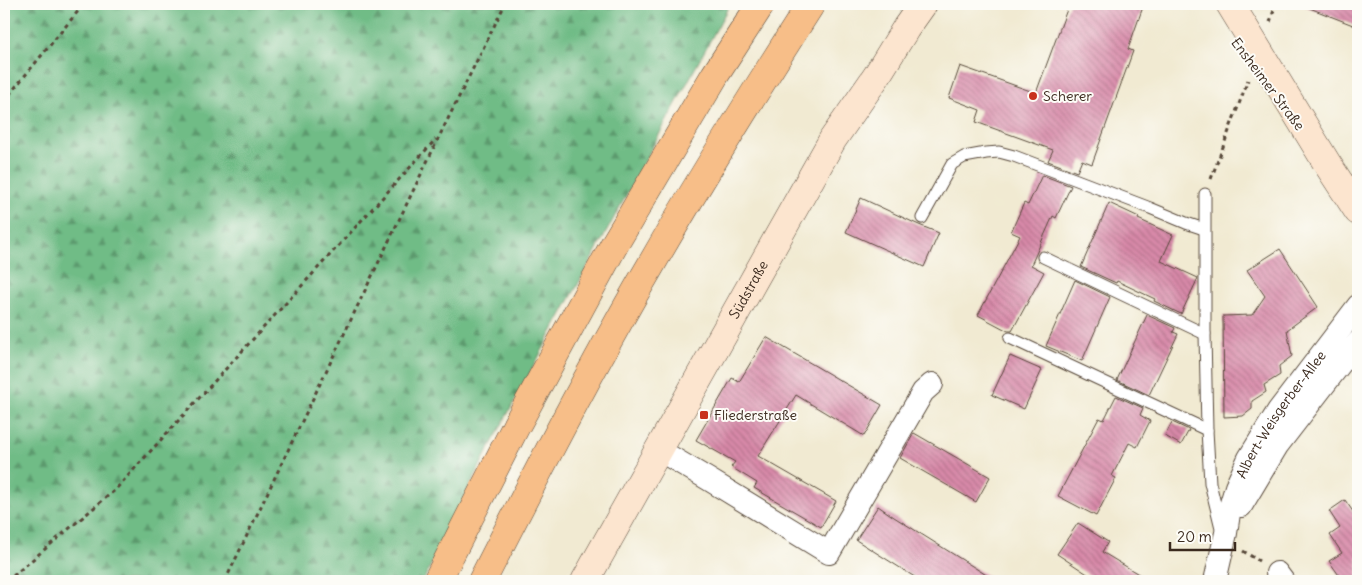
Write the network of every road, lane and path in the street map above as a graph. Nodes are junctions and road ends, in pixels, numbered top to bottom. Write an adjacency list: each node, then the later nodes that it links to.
1 (84, 4): 9 (path)
2 (505, 4): 10 (path)
3 (760, 4): 28 (highway)
4 (810, 4): 29 (highway)
5 (923, 4): 23 (street, Südstraße)
6 (1210, 4): 8 (street, Ensheimer Straße)
7 (1230, 4): 11 (street, Ensheimer Straße)
8 (1254, 65): 11 (street, Ensheimer Straße); 12 (path)
9 (4, 101)
10 (438, 137): 26 (path); 27 (path)
11 (1328, 164): 13 (street, Ensheimer Straße)
12 (1205, 194): 15 (lane, Albert-Weisgerber-Allee)
13 (1358, 211)
14 (922, 218): 15 (lane)
15 (1204, 229): 18 (lane, Albert-Weisgerber-Allee)
16 (1043, 257): 18 (lane)
17 (1358, 306): 24 (street, Albert-Weisgerber-Allee)
18 (1205, 334): 22 (lane, Albert-Weisgerber-Allee)
19 (1010, 338): 22 (lane)
20 (1358, 342): 24 (street, Albert-Weisgerber-Allee)
21 (932, 384): 23 (street)
22 (1207, 430): 24 (lane, Albert-Weisgerber-Allee)
23 (659, 450): 30 (street, Südstraße)
24 (1225, 536): 25 (path); 31 (street, Albert-Weisgerber-Allee)
25 (1280, 577)
26 (7, 581)
27 (225, 581)
28 (437, 581)
29 (482, 581)
30 (585, 581)
31 (1215, 581)

